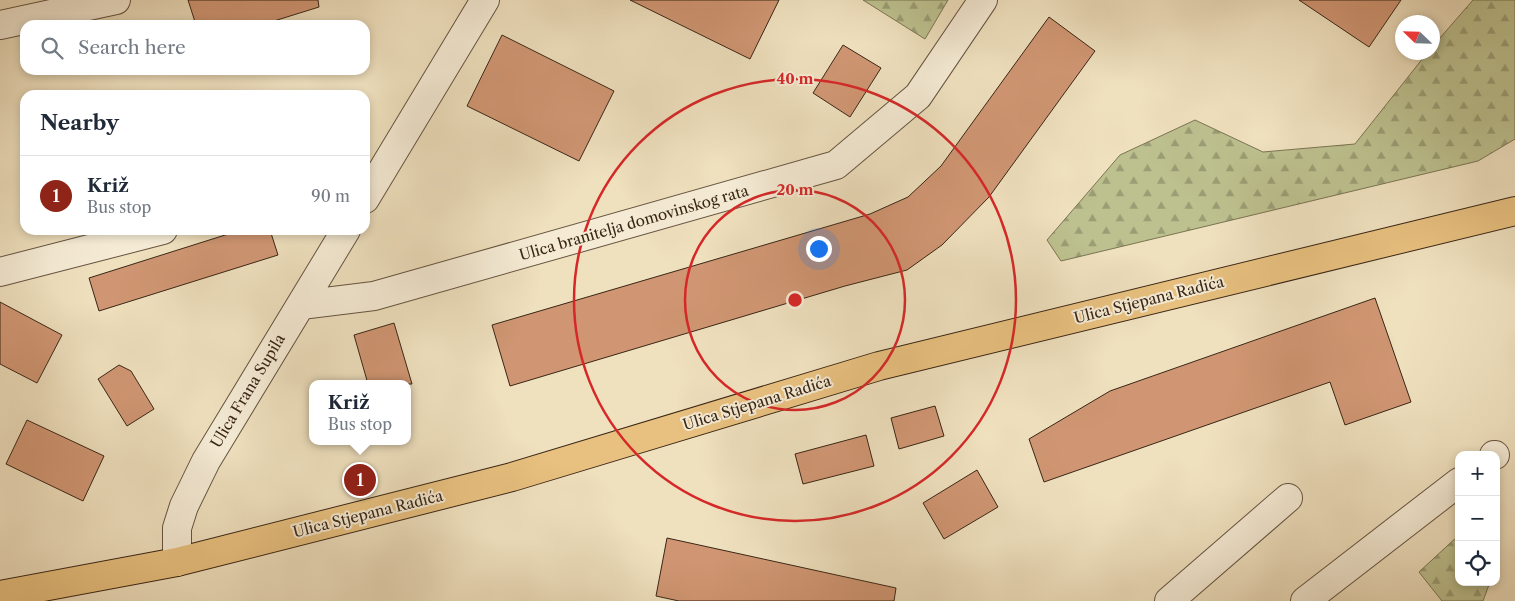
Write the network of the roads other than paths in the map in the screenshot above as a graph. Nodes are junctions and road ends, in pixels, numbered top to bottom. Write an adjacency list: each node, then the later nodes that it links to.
1 (116, 0): 4 (street)
2 (485, 0): 5 (street)
3 (984, 0): 10 (street, Ulica branitelja domovinskog rata)
4 (0, 24)
5 (370, 191)
6 (1515, 211): 13 (main road, Ulica Stjepana Radića)
7 (144, 235): 9 (street)
8 (343, 235): 10 (street, Ulica Frana Supila)
9 (0, 272)
10 (301, 305): 13 (street, Ulica Frana Supila)
11 (1455, 485): 16 (street)
12 (1288, 498): 15 (street)
13 (177, 562): 14 (main road, Ulica Stjepana Radića)
14 (0, 595)
15 (1169, 601)
16 (1305, 601)

